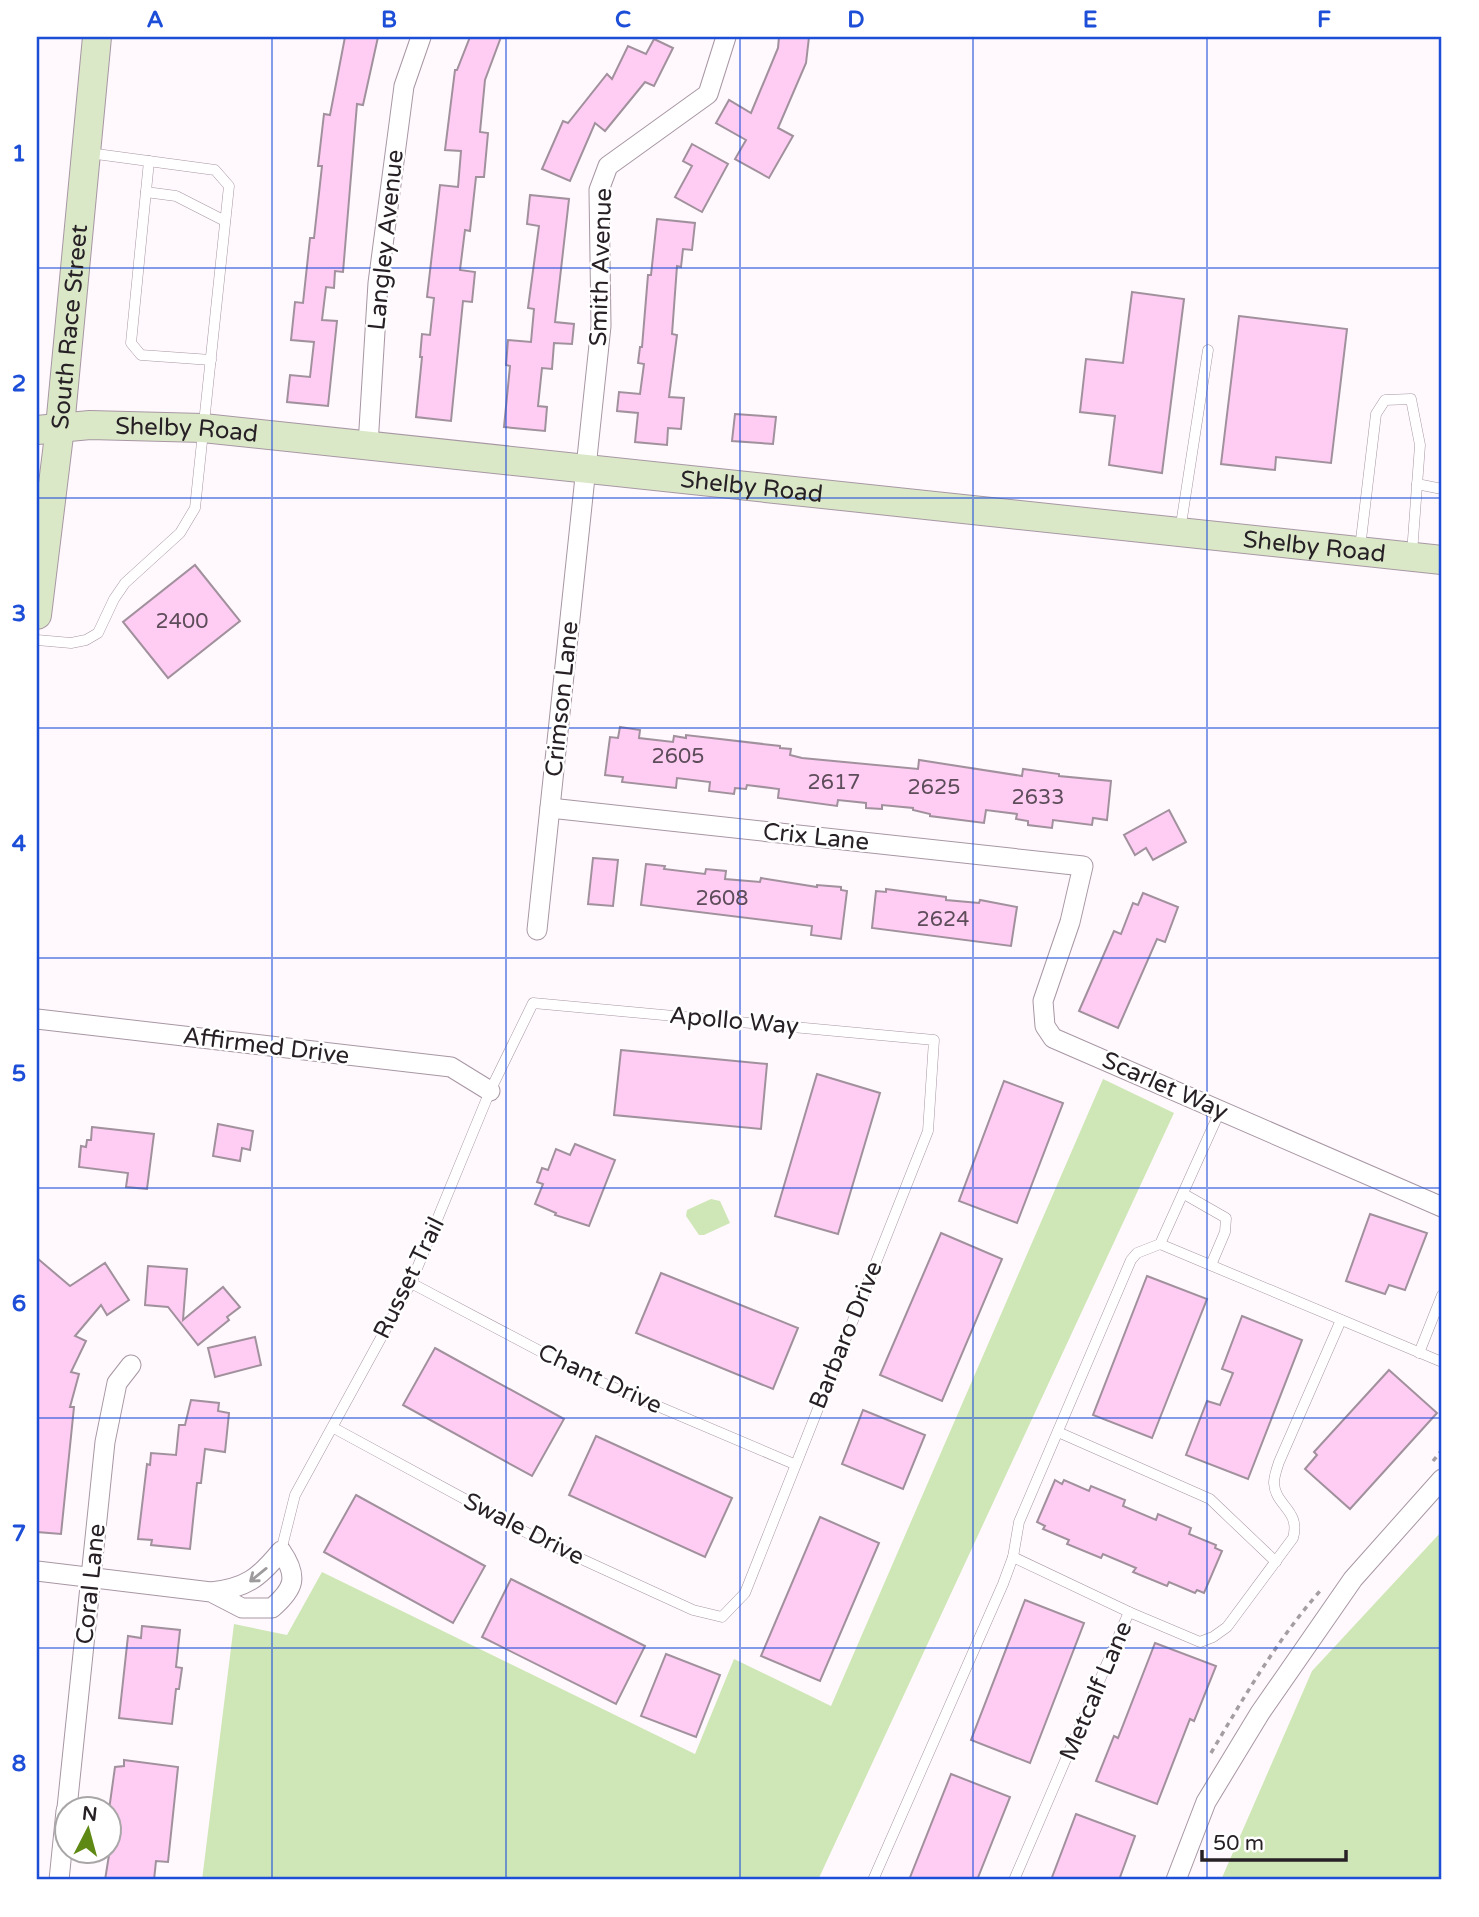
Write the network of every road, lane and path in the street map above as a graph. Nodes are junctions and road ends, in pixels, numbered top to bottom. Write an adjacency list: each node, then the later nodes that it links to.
1 (97, 37): 4 (main road, South Race Street)
2 (421, 37): 12 (street, Langley Avenue)
3 (726, 37): 13 (street, Smith Avenue)
4 (86, 153): 5 (lane); 11 (main road, South Race Street)
5 (149, 161): 6 (lane); 7 (lane)
6 (146, 192): 7 (lane); 9 (lane)
7 (225, 220): 9 (lane)
8 (1208, 350): 16 (lane)
9 (211, 360): 10 (lane)
10 (204, 428): 11 (main road, Shelby Road); 12 (main road, Shelby Road); 21 (lane)
11 (49, 429): 20 (main road, South Race Street)
12 (368, 446): 13 (main road, Shelby Road)
13 (587, 468): 16 (main road, Shelby Road); 22 (street, Crimson Lane)
14 (1417, 484): 15 (lane); 17 (lane); 18 (lane)
15 (1442, 489)
16 (1180, 532): 17 (main road, Shelby Road)
17 (1360, 551): 18 (main road, Shelby Road)
18 (1411, 557): 19 (main road, Shelby Road)
19 (1442, 560)
20 (37, 615)
21 (37, 640)
22 (550, 808): 23 (street, Crix Lane); 24 (street, Crimson Lane)
23 (1083, 866): 29 (street, Scarlet Way)
24 (537, 930)
25 (533, 1003): 27 (lane, Apollo Way); 28 (lane, Russet Trail)
26 (37, 1019): 28 (street, Affirmed Drive)
27 (934, 1040): 42 (lane, Barbaro Drive)
28 (490, 1091): 34 (lane, Russet Trail)
29 (1220, 1111): 30 (lane); 31 (street, Scarlet Way)
30 (1184, 1194): 32 (lane); 33 (lane)
31 (1442, 1207)
32 (1160, 1244): 33 (lane); 41 (lane)
33 (1211, 1265): 36 (lane)
34 (411, 1283): 40 (lane, Russet Trail); 42 (lane, Chant Drive)
35 (1442, 1295): 37 (lane)
36 (1341, 1320): 37 (lane); 46 (lane, Metcalf Lane)
37 (1419, 1353): 38 (lane)
38 (1442, 1363)
39 (131, 1365): 48 (street, Coral Lane)
40 (332, 1427): 44 (lane, Russet Trail); 51 (lane, Swale Drive)
41 (1058, 1432): 45 (lane); 46 (lane)
42 (794, 1464): 51 (lane, Barbaro Drive)
43 (1442, 1479): 55 (street)
44 (281, 1551): 49 (street, one-way to 49); 49 (street)
45 (1013, 1557): 50 (lane); 53 (lane)
46 (1276, 1562): 50 (lane, Metcalf Lane)
47 (37, 1571): 48 (street)
48 (92, 1577): 49 (street); 52 (street, Coral Lane)
49 (211, 1592)
50 (1129, 1612): 54 (lane, Metcalf Lane)
51 (722, 1617)
52 (69, 1794)
53 (873, 1880)
54 (1014, 1880)
55 (1176, 1880)

